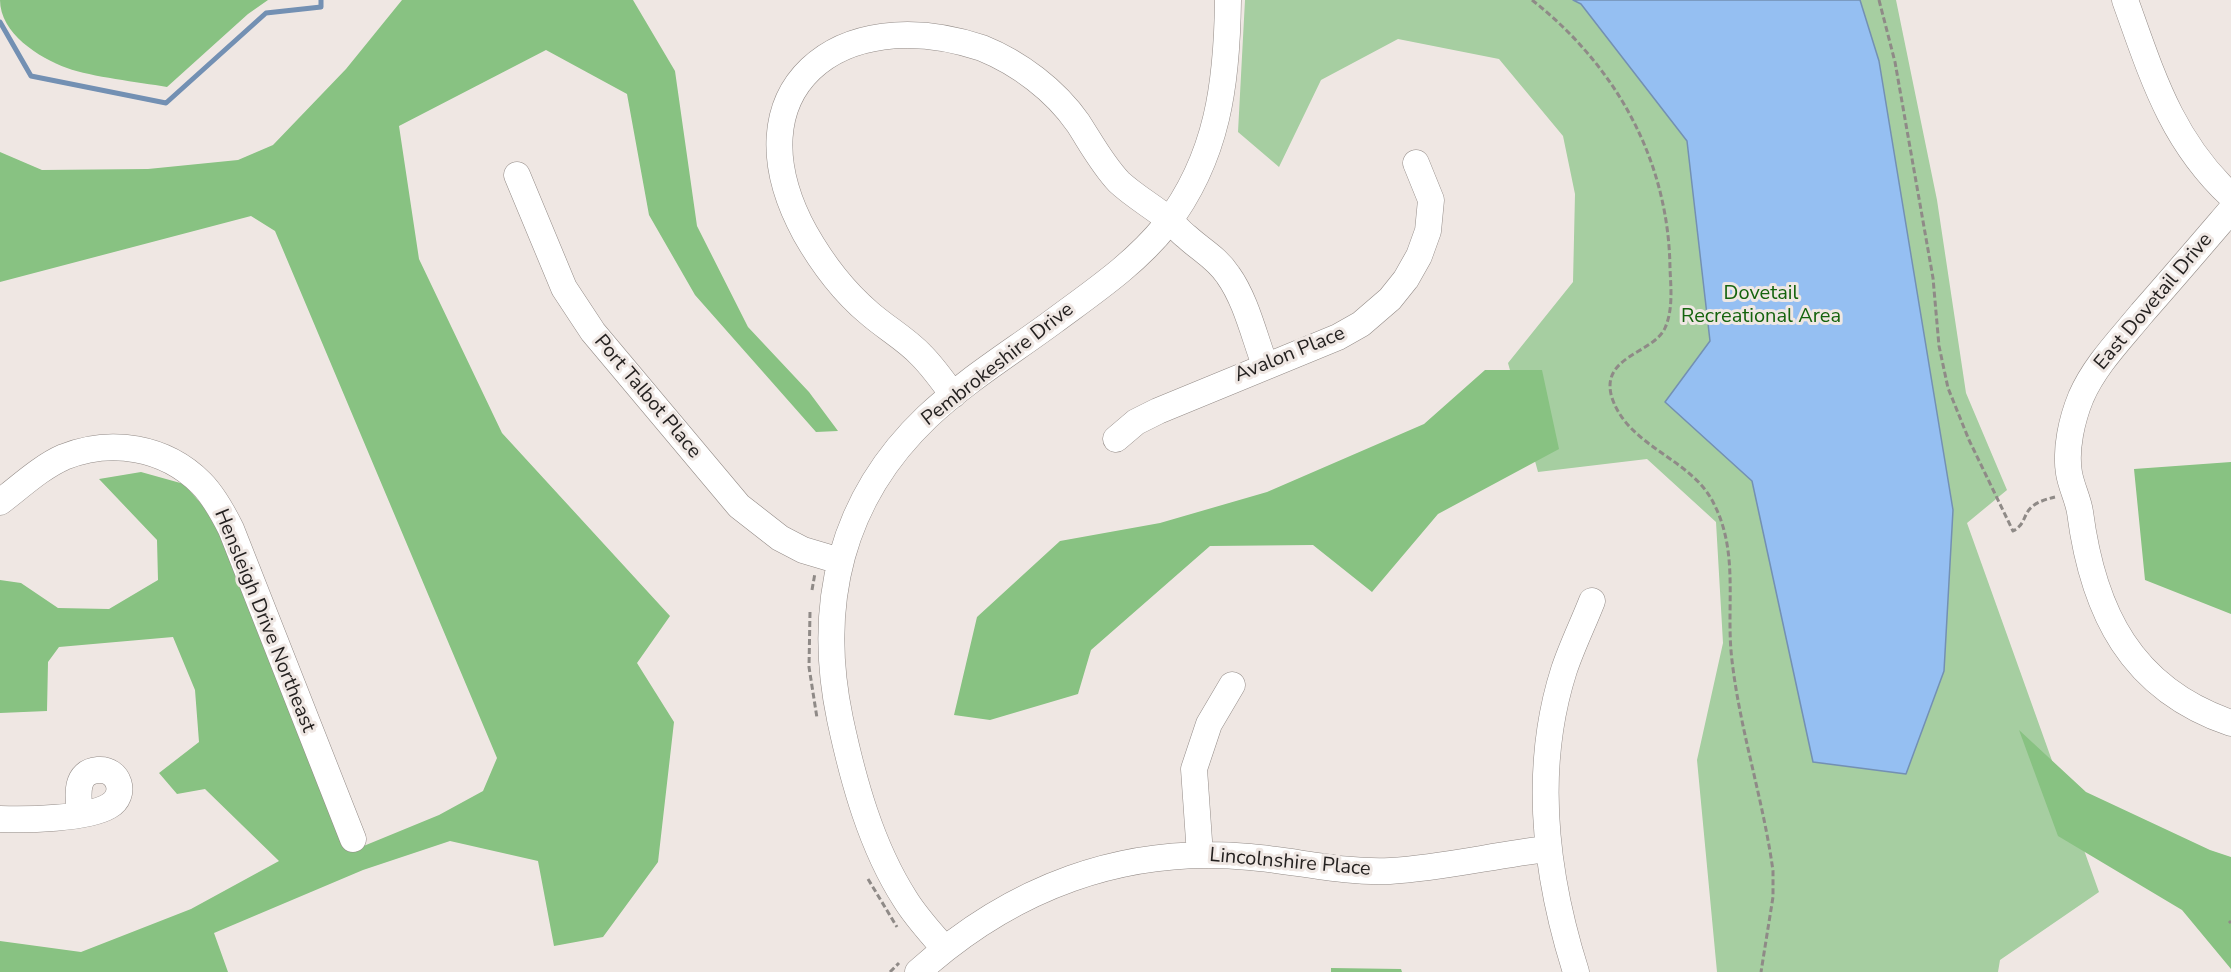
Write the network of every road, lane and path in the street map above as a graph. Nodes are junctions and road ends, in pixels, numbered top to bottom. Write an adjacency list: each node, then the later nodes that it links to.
1 (1228, 0): 9 (street, Pembrokeshire Drive)
2 (1532, 0): 30 (path)
3 (1879, 0): 13 (path)
4 (2125, 0): 7 (street)
5 (1416, 163): 10 (street, Avalon Place)
6 (517, 175): 15 (street, Port Talbot Place)
7 (2231, 196)
8 (2231, 210): 13 (street, East Dovetail Drive)
9 (1169, 220): 10 (street); 11 (street, Pembrokeshire Drive); 11 (street)
10 (1265, 365): 12 (street, Avalon Place)
11 (953, 395): 15 (street, Pembrokeshire Drive)
12 (1116, 439)
13 (2074, 492): 19 (street, East Dovetail Drive)
14 (0, 502): 22 (street, Hensleigh Drive Northeast)
15 (830, 559): 18 (path); 27 (street, Pembrokeshire Drive)
16 (1592, 602): 23 (street)
17 (1232, 685): 24 (street)
18 (818, 720)
19 (2231, 723)
20 (80, 814): 21 (street)
21 (0, 819)
22 (353, 839)
23 (1547, 849): 24 (street, Lincolnshire Place); 29 (street)
24 (1200, 855): 27 (street, Lincolnshire Place)
25 (867, 876): 26 (path)
26 (897, 927)
27 (944, 948): 28 (street, Lincolnshire Place)
28 (918, 972)
29 (1576, 972)
30 (1761, 972)

